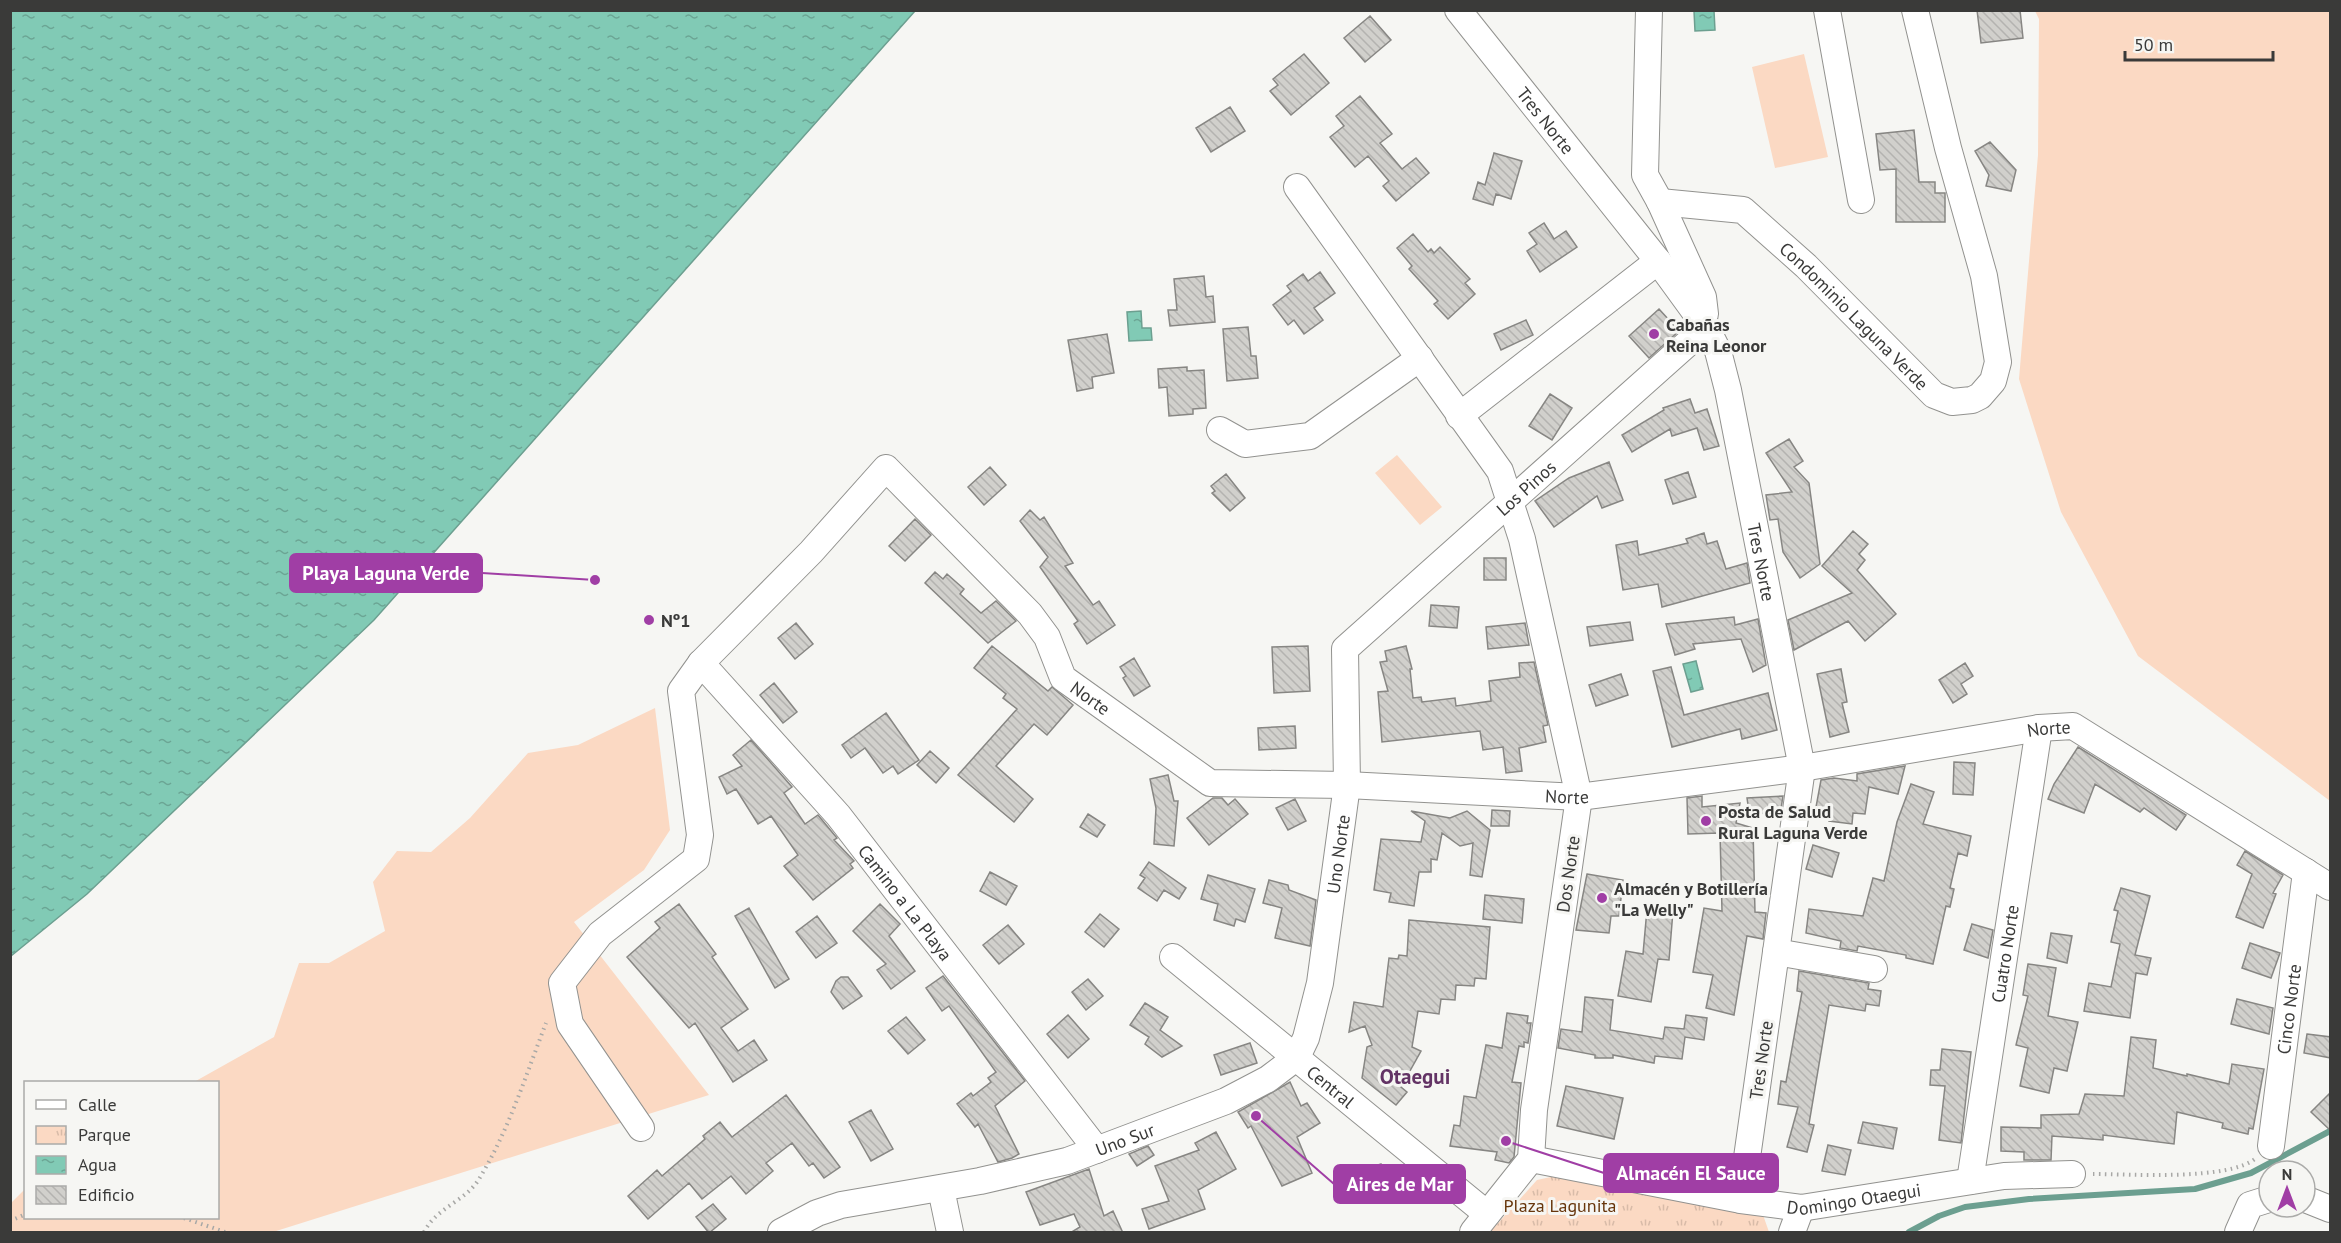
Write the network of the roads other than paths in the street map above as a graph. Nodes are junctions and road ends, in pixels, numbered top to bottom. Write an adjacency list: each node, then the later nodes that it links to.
1 (1458, 10): 8 (street, Tres Norte)
2 (1649, 10): 7 (street)
3 (1827, 10): 6 (street)
4 (1915, 10): 7 (street, Condominio Laguna Verde)
5 (1297, 186): 10 (street, Dos Norte)
6 (1861, 200)
7 (1660, 202): 9 (street)
8 (1658, 261): 9 (street, Tres Norte); 11 (street)
9 (1706, 327): 13 (street, Los Pinos); 17 (street, Tres Norte)
10 (1420, 358): 11 (street, Dos Norte); 12 (street)
11 (1459, 416): 13 (street, Dos Norte)
12 (1220, 430)
13 (1508, 502): 14 (street, Los Pinos); 19 (street, Dos Norte)
14 (1346, 649): 18 (street, Uno Norte)
15 (701, 663): 18 (street, Norte); 26 (street); 28 (street, Camino a La Playa)
16 (2039, 728): 17 (street, Norte); 20 (street, Norte); 31 (street, Cuatro Norte)
17 (1802, 768): 19 (street, Norte); 22 (street, Tres Norte)
18 (1347, 786): 19 (street, Norte); 25 (street, Uno Norte)
19 (1579, 797): 29 (street, Dos Norte)
20 (2306, 872): 21 (street, Norte); 27 (street, Cinco Norte)
21 (2331, 887)
22 (1776, 952): 24 (street); 33 (street, Tres Norte)
23 (1173, 957): 25 (street, Central)
24 (1874, 969)
25 (1297, 1057): 28 (street, Uno Sur); 36 (street, Central)
26 (641, 1128)
27 (2271, 1146)
28 (1097, 1150): 32 (street, Uno Sur)
29 (1531, 1159): 33 (street, Domingo Otaegui); 36 (street)
30 (2072, 1174): 31 (street, Domingo Otaegui)
31 (1970, 1181): 35 (street, Domingo Otaegui)
32 (941, 1189): 37 (street, Uno Sur); 38 (street)
33 (1741, 1200): 35 (street, Domingo Otaegui)
34 (2257, 1203): 40 (street)
35 (1801, 1208): 39 (street)
36 (1480, 1223)
37 (781, 1233)
38 (950, 1233)
39 (1792, 1233)
40 (2238, 1233)

